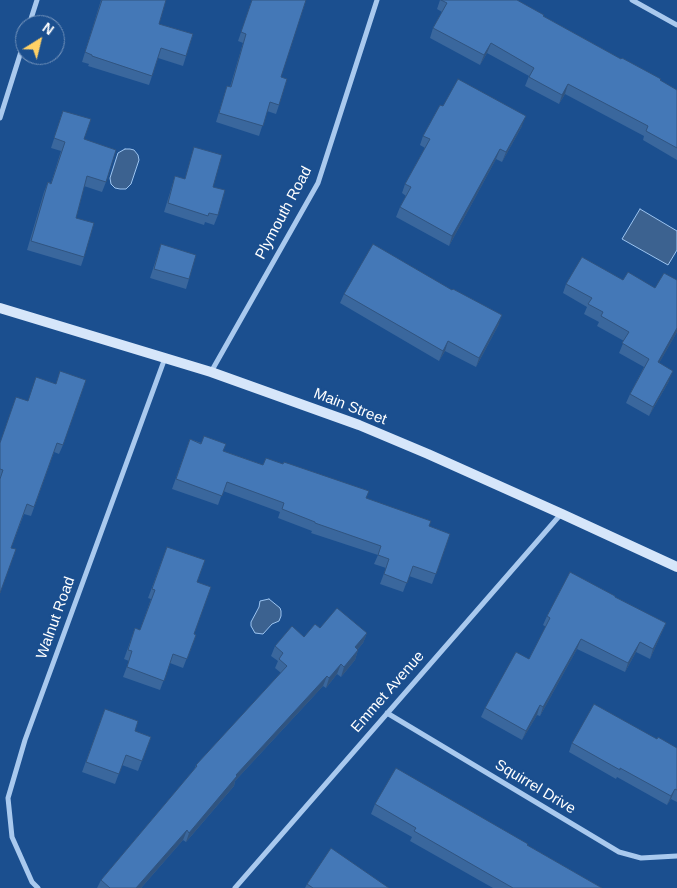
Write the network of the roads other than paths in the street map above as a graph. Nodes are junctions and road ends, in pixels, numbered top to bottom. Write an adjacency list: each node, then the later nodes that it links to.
1 (37, 0): 4 (street)
2 (377, 0): 10 (street, Plymouth Road)
3 (632, 0): 5 (street)
4 (32, 15)
5 (677, 25)
6 (17, 65): 7 (street)
7 (0, 118)
8 (0, 308): 9 (main road, Main Street)
9 (165, 357): 10 (main road, Main Street); 15 (street, Walnut Road)
10 (211, 372): 11 (main road, Main Street)
11 (562, 514): 12 (main road, Main Street); 13 (street, Emmet Avenue)
12 (677, 567)
13 (387, 712): 14 (street, Squirrel Drive); 16 (street, Emmet Avenue)
14 (677, 856)
15 (38, 888)
16 (234, 888)

